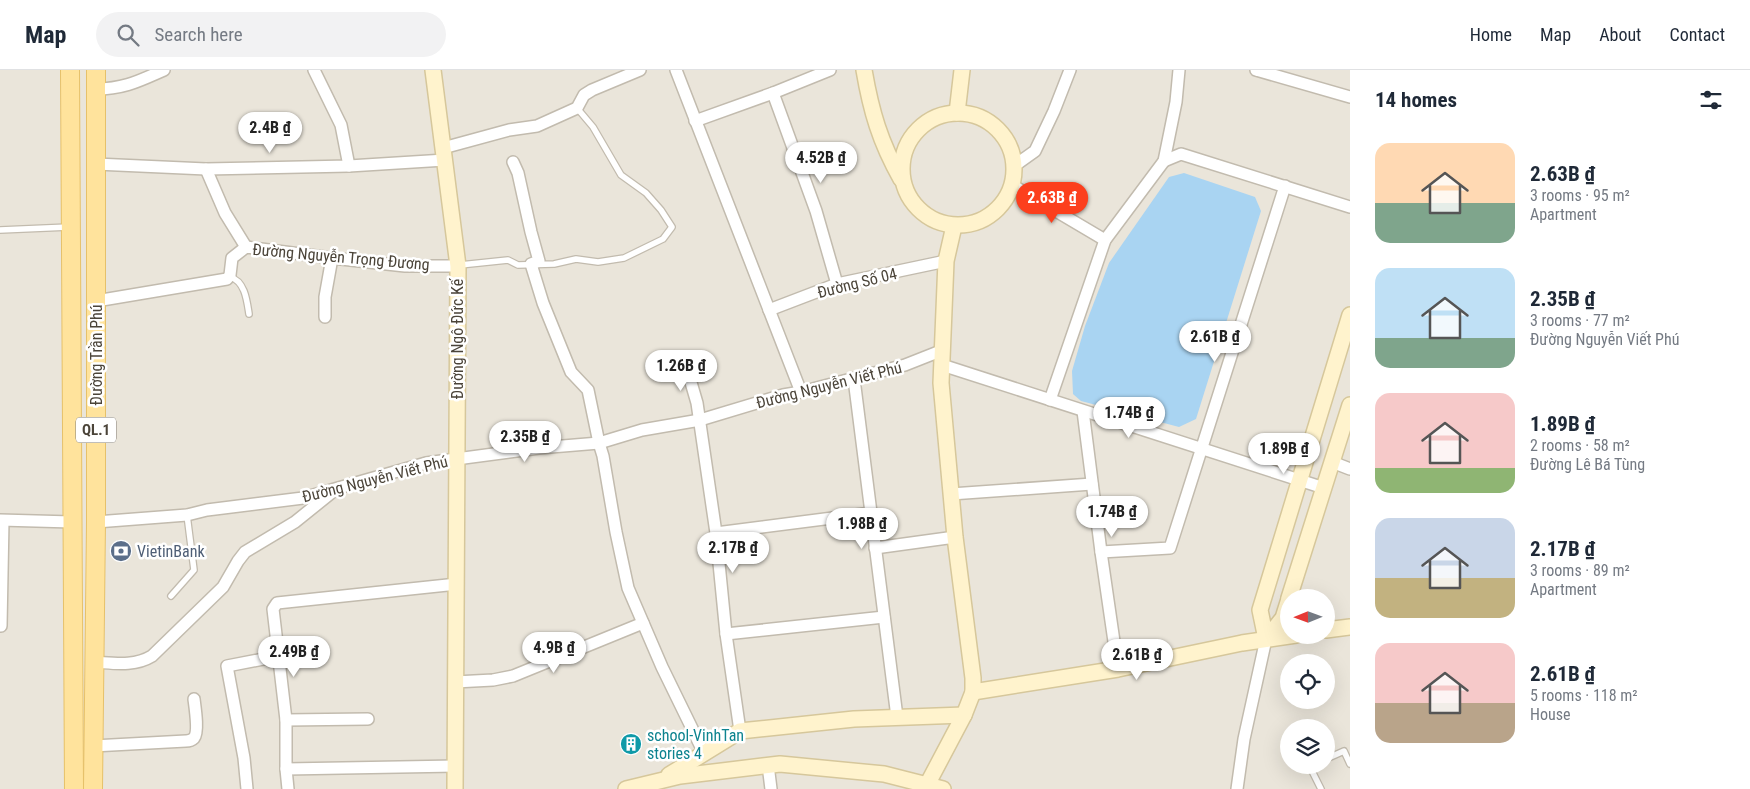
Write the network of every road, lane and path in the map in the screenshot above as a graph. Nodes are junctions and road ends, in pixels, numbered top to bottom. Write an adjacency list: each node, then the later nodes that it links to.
1 (70, 70): 21 (main road, Đường Trần Phú / QL.1)
2 (96, 70): 14 (main road, Đường Trần Phú / QL.1)
3 (164, 70): 14 (street)
4 (314, 70): 26 (street)
5 (433, 70): 22 (street, Đường Ngô Đức Kế)
6 (640, 70): 17 (street)
7 (676, 70): 19 (street)
8 (830, 70): 15 (street)
9 (864, 70): 29 (street)
10 (962, 70): 18 (street)
11 (1070, 70): 27 (street)
12 (1180, 70): 23 (street)
13 (1256, 70): 16 (street)
14 (96, 89): 20 (main road, Đường Trần Phú / QL.1)
15 (773, 93): 19 (street); 43 (street)
16 (1350, 98)
17 (577, 108): 22 (street); 40 (lane)
18 (957, 113): 27 (street); 29 (street)
19 (695, 121): 46 (street)
20 (96, 131): 21 (main road); 25 (main road, Đường Trần Phú / QL.1)
21 (70, 132): 34 (main road, Đường Trần Phú / QL.1)
22 (444, 154): 26 (street); 41 (street, Đường Ngô Đức Kế)
23 (1164, 161): 31 (street); 36 (street)
24 (513, 162): 40 (street)
25 (96, 164): 28 (street); 44 (main road, Đường Trần Phú / QL.1)
26 (349, 166): 28 (street)
27 (1014, 166): 30 (street)
28 (206, 169): 37 (street)
29 (903, 182): 33 (street)
30 (1012, 185): 33 (street); 36 (street)
31 (1285, 186): 32 (street); 59 (street)
32 (1350, 206)
33 (954, 226): 39 (street)
34 (71, 227): 35 (lane); 45 (main road, Đường Trần Phú / QL.1)
35 (0, 230)
36 (1105, 240): 54 (street)
37 (246, 247): 38 (street, Đường Nguyễn Trọng Đương); 42 (street, Đường Nguyễn Trọng Đương)
38 (332, 258): 41 (street, Đường Nguyễn Trọng Đương); 49 (street)
39 (946, 262): 43 (street, Đường Số 04); 50 (street)
40 (531, 264): 41 (lane); 58 (street)
41 (458, 266): 60 (street, Đường Ngô Đức Kế)
42 (230, 277): 44 (street); 47 (lane)
43 (837, 284): 46 (street, Đường Số 04)
44 (96, 301): 45 (main road); 72 (main road, Đường Trần Phú / QL.1)
45 (71, 302): 71 (main road, Đường Trần Phú / QL.1)
46 (769, 310): 53 (street)
47 (249, 314)
48 (1350, 314): 63 (street)
49 (325, 317)
50 (942, 357): 52 (street, Đường Nguyễn Viết Phú); 54 (street); 67 (street)
51 (688, 361): 57 (street)
52 (854, 379): 53 (street, Đường Nguyễn Viết Phú); 68 (street)
53 (801, 392): 57 (street, Đường Nguyễn Viết Phú)
54 (1050, 400): 56 (street)
55 (1350, 405): 61 (street)
56 (1083, 411): 59 (street); 64 (street)
57 (700, 420): 58 (street, Đường Nguyễn Viết Phú); 73 (street)
58 (598, 443): 60 (street, Đường Nguyễn Viết Phú); 82 (street)
59 (1202, 449): 63 (street); 76 (street)
60 (457, 458): 66 (street, Đường Nguyễn Viết Phú); 77 (street, Đường Ngô Đức Kế)
61 (1332, 462): 62 (street); 65 (street)
62 (1350, 469)
63 (1298, 481): 65 (street); 88 (street)
64 (1092, 484): 67 (street); 76 (street)
65 (1324, 488): 78 (street)
66 (335, 490): 69 (street, Đường Nguyễn Viết Phú); 90 (street)
67 (951, 494): 74 (street)
68 (871, 513): 73 (street); 75 (street)
69 (187, 515): 72 (street, Đường Nguyễn Viết Phú); 79 (lane)
70 (1, 520): 71 (street); 83 (street)
71 (72, 522): 72 (main road); 110 (main road, Đường Trần Phú / QL.1)
72 (96, 522): 90 (main road, Đường Trần Phú / QL.1)
73 (716, 533): 86 (street)
74 (955, 537): 75 (street); 93 (street)
75 (876, 548): 80 (street)
76 (1101, 552): 91 (street)
77 (456, 584): 89 (street); 92 (street, Đường Ngô Đức Kế)
78 (1292, 589)
79 (171, 596)
80 (884, 617): 86 (street); 96 (street)
81 (1280, 622): 88 (street)
82 (643, 623): 92 (street); 101 (street)
83 (1, 626)
84 (1350, 627): 85 (street)
85 (1335, 629)
86 (726, 634): 99 (street)
87 (1280, 637): 88 (street)
88 (1266, 639): 91 (street); 118 (street)
89 (279, 656): 98 (street); 112 (street)
90 (94, 662): 100 (main road, Đường Trần Phú / QL.1)
91 (1118, 669): 93 (street)
92 (455, 682): 105 (street, Đường Ngô Đức Kế)
93 (973, 692): 95 (street)
94 (194, 699): 100 (street)
95 (964, 715): 96 (street); 109 (street)
96 (897, 717): 99 (street)
97 (368, 718): 98 (street)
98 (286, 720): 106 (street)
99 (740, 731): 101 (street)
100 (93, 746): 111 (main road, Đường Trần Phú / QL.1)
101 (704, 753): 108 (street)
102 (1335, 755): 103 (lane)
103 (1350, 764)
104 (768, 765): 108 (street); 109 (street); 116 (street)
105 (456, 766): 106 (street); 114 (street, Đường Ngô Đức Kế)
106 (286, 770): 113 (street)
107 (1314, 774): 119 (lane)
108 (661, 780): 115 (street)
109 (927, 785): 117 (street)
110 (74, 789)
111 (93, 789)
112 (247, 789)
113 (288, 789)
114 (456, 789)
115 (626, 789)
116 (771, 789)
117 (943, 789)
118 (1237, 789)
119 (1321, 789)

